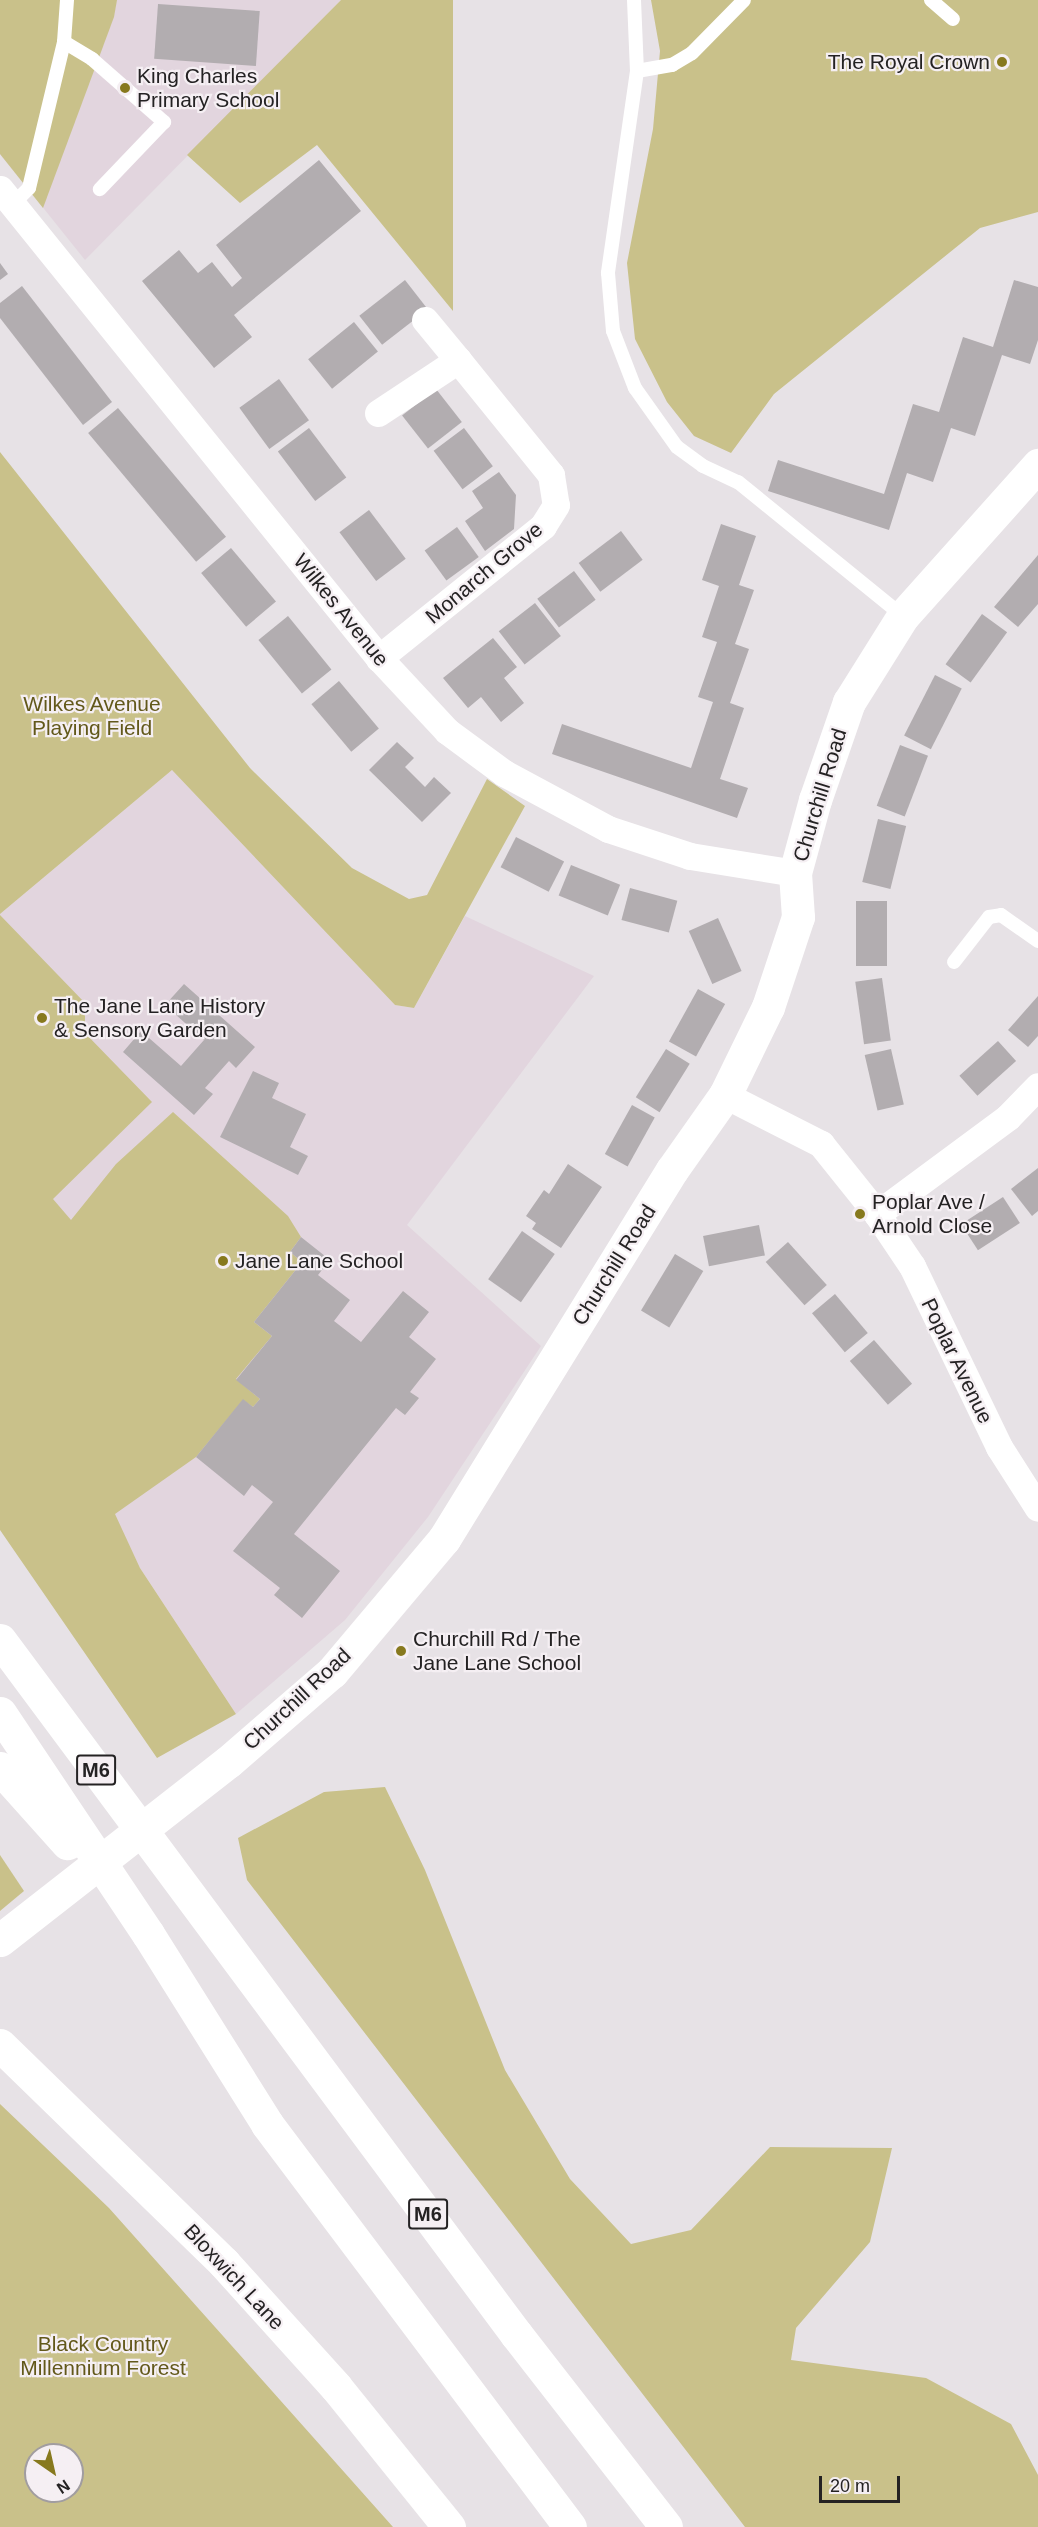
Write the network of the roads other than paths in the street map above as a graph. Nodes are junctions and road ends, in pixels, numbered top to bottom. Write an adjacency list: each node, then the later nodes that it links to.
1 (67, 0): 6 (lane)
2 (634, 0): 7 (lane)
3 (744, 0): 7 (lane)
4 (931, 0): 5 (lane)
5 (952, 19)
6 (64, 42): 8 (lane); 9 (lane)
7 (637, 70): 14 (lane)
8 (100, 189)
9 (6, 197): 15 (street, Wilkes Avenue)
10 (425, 320): 11 (street, Monarch Grove)
11 (458, 360): 12 (street); 15 (street, Monarch Grove)
12 (378, 413)
13 (1038, 465): 14 (main road, Churchill Road)
14 (903, 616): 16 (main road, Churchill Road)
15 (379, 658): 16 (street, Wilkes Avenue)
16 (795, 873): 20 (main road, Churchill Road)
17 (1038, 941): 18 (lane)
18 (954, 962)
19 (1038, 1086): 21 (street)
20 (725, 1095): 21 (street, Poplar Avenue); 29 (main road, Churchill Road)
21 (877, 1214): 22 (street, Poplar Avenue)
22 (1038, 1508)
23 (0, 1616): 27 (main road)
24 (0, 1640): 27 (main road, M6)
25 (0, 1713): 28 (main road, M6)
26 (0, 1768): 28 (main road)
27 (192, 1899): 33 (main road, M6)
28 (148, 1934): 32 (main road, M6)
29 (5, 1936)
30 (0, 2045): 31 (main road, Bloxwich Lane)
31 (449, 2527)
32 (570, 2527)
33 (666, 2527)

